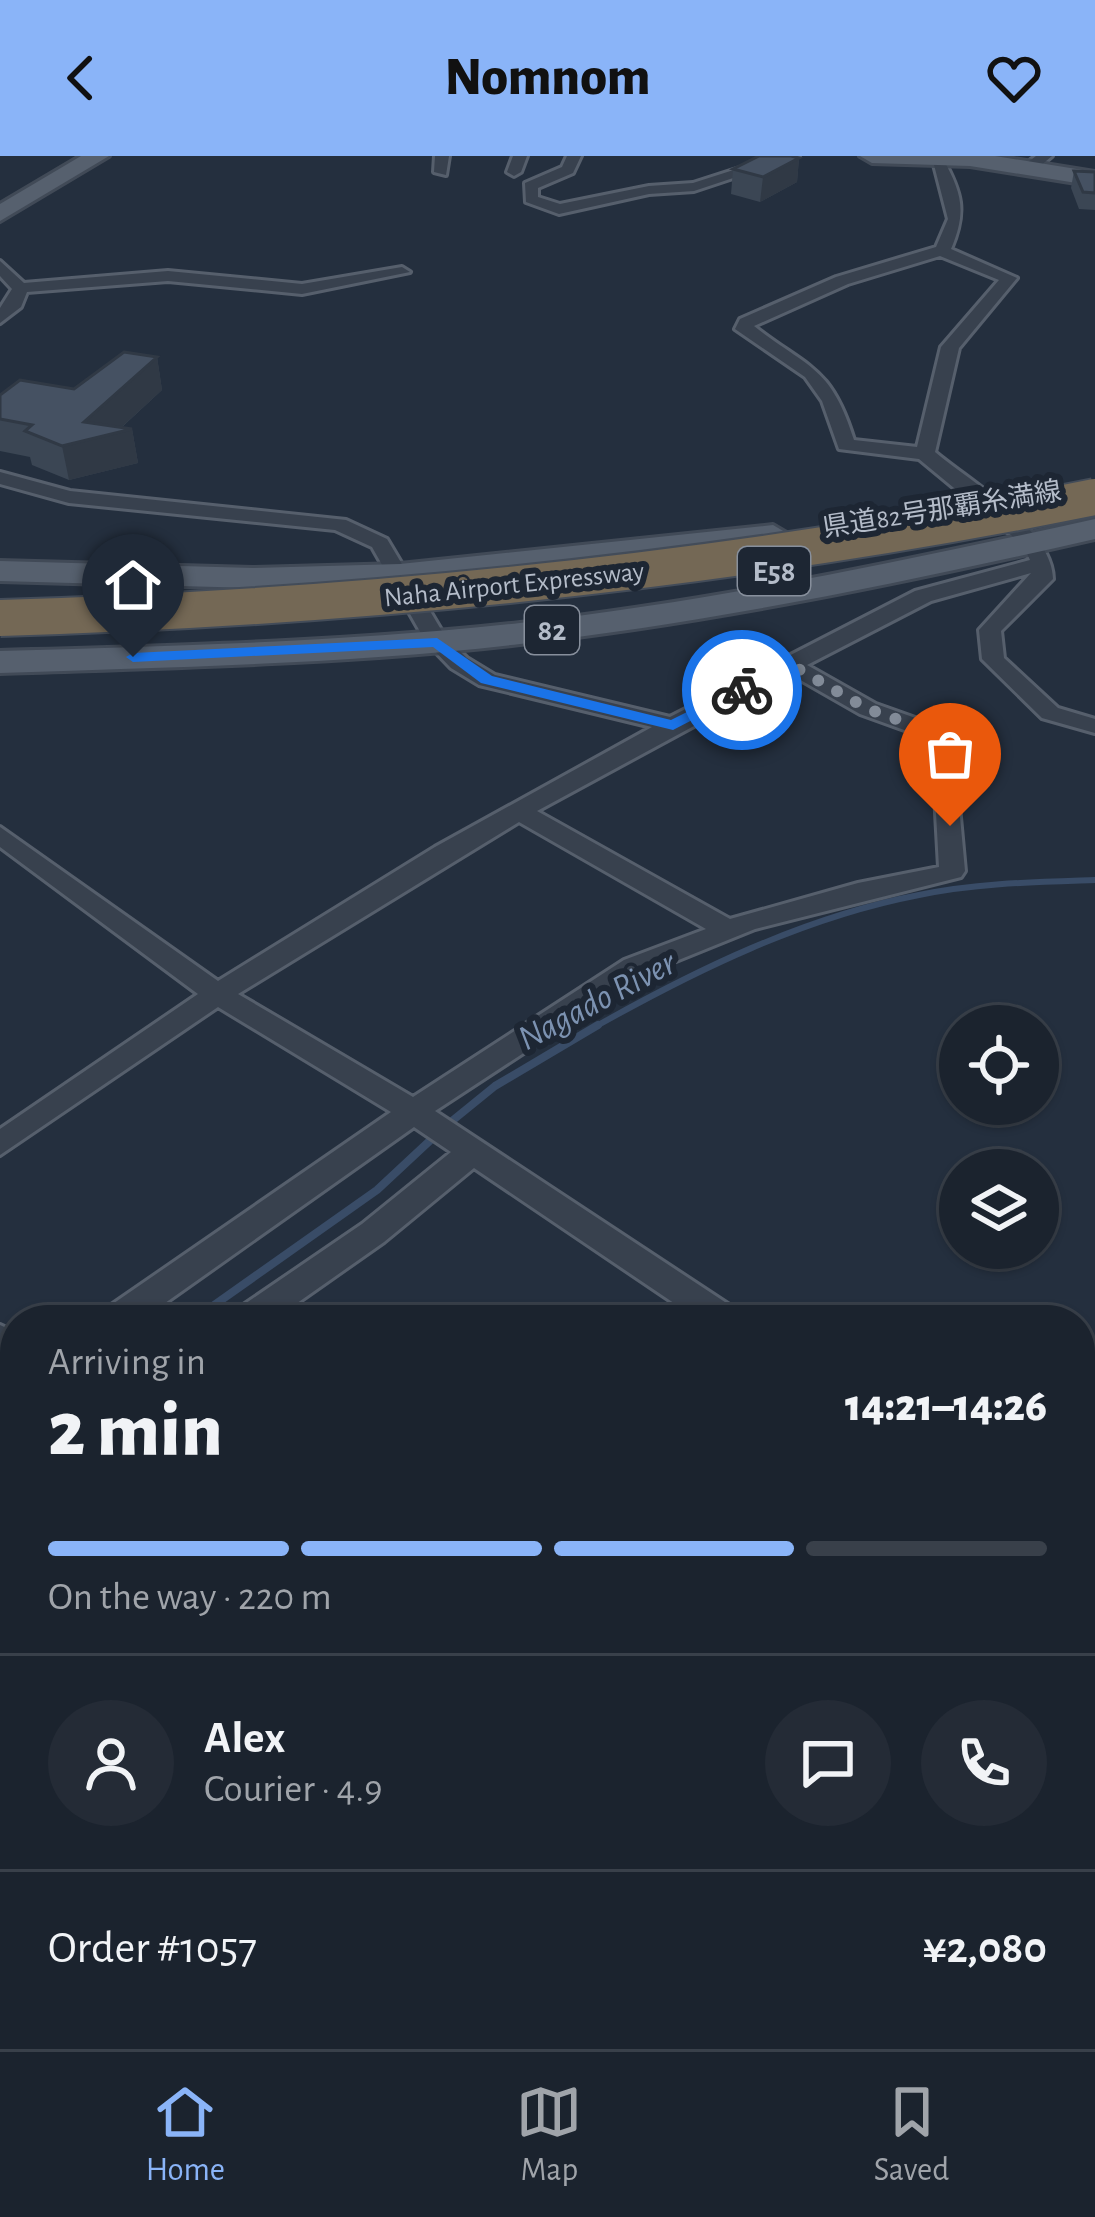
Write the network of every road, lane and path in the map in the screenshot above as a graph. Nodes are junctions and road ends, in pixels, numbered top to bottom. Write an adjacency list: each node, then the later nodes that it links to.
1 (97, 156): 9 (main road)
2 (574, 156): 3 (street)
3 (793, 156)
4 (872, 156): 6 (main road)
5 (987, 159): 6 (main road); 7 (main road)
6 (937, 160): 10 (street)
7 (1036, 162): 8 (main road)
8 (1095, 179)
9 (0, 214)
10 (943, 250): 15 (street); 15 (street)
11 (0, 266): 13 (street)
12 (402, 272): 13 (street)
13 (20, 288): 14 (street)
14 (0, 318)
15 (925, 454): 19 (street)
16 (0, 478): 25 (street)
17 (1095, 484): 19 (main road, 県道82号那覇糸満線 / 82)
18 (1095, 496): 23 (highway, Naha Airport Expressway / E58, bridge)
19 (990, 505): 22 (street); 25 (main road, 県道82号那覇糸満線 / 82)
20 (1095, 513): 23 (highway, Naha Airport Expressway / E58)
21 (1095, 529): 22 (main road, 県道82号那覇糸満線 / 82)
22 (1037, 552): 29 (main road, 県道82号那覇糸満線 / 82); 32 (street); 34 (street)
23 (766, 564): 26 (highway, bridge); 27 (highway, Naha Airport Expressway / E58, bridge); 28 (highway, Naha Airport Expressway / E58); 30 (highway)
24 (0, 572): 25 (main road, 県道82号那覇糸満線 / 82)
25 (400, 574): 29 (street)
26 (0, 602)
27 (0, 618)
28 (0, 634)
29 (437, 642): 31 (main road, 県道82号那覇糸満線 / 82); 33 (street)
30 (0, 651)
31 (0, 662)
32 (791, 665): 33 (street); 37 (street)
33 (673, 725): 35 (street)
34 (1095, 726)
35 (520, 812): 37 (street); 38 (street)
36 (0, 835): 38 (street)
37 (727, 929): 39 (street)
38 (217, 994): 39 (street); 40 (street)
39 (414, 1112): 41 (street); 42 (street)
40 (0, 1144)
41 (472, 1152): 43 (street); 44 (street)
42 (137, 1305)
43 (270, 1305)
44 (702, 1305)

